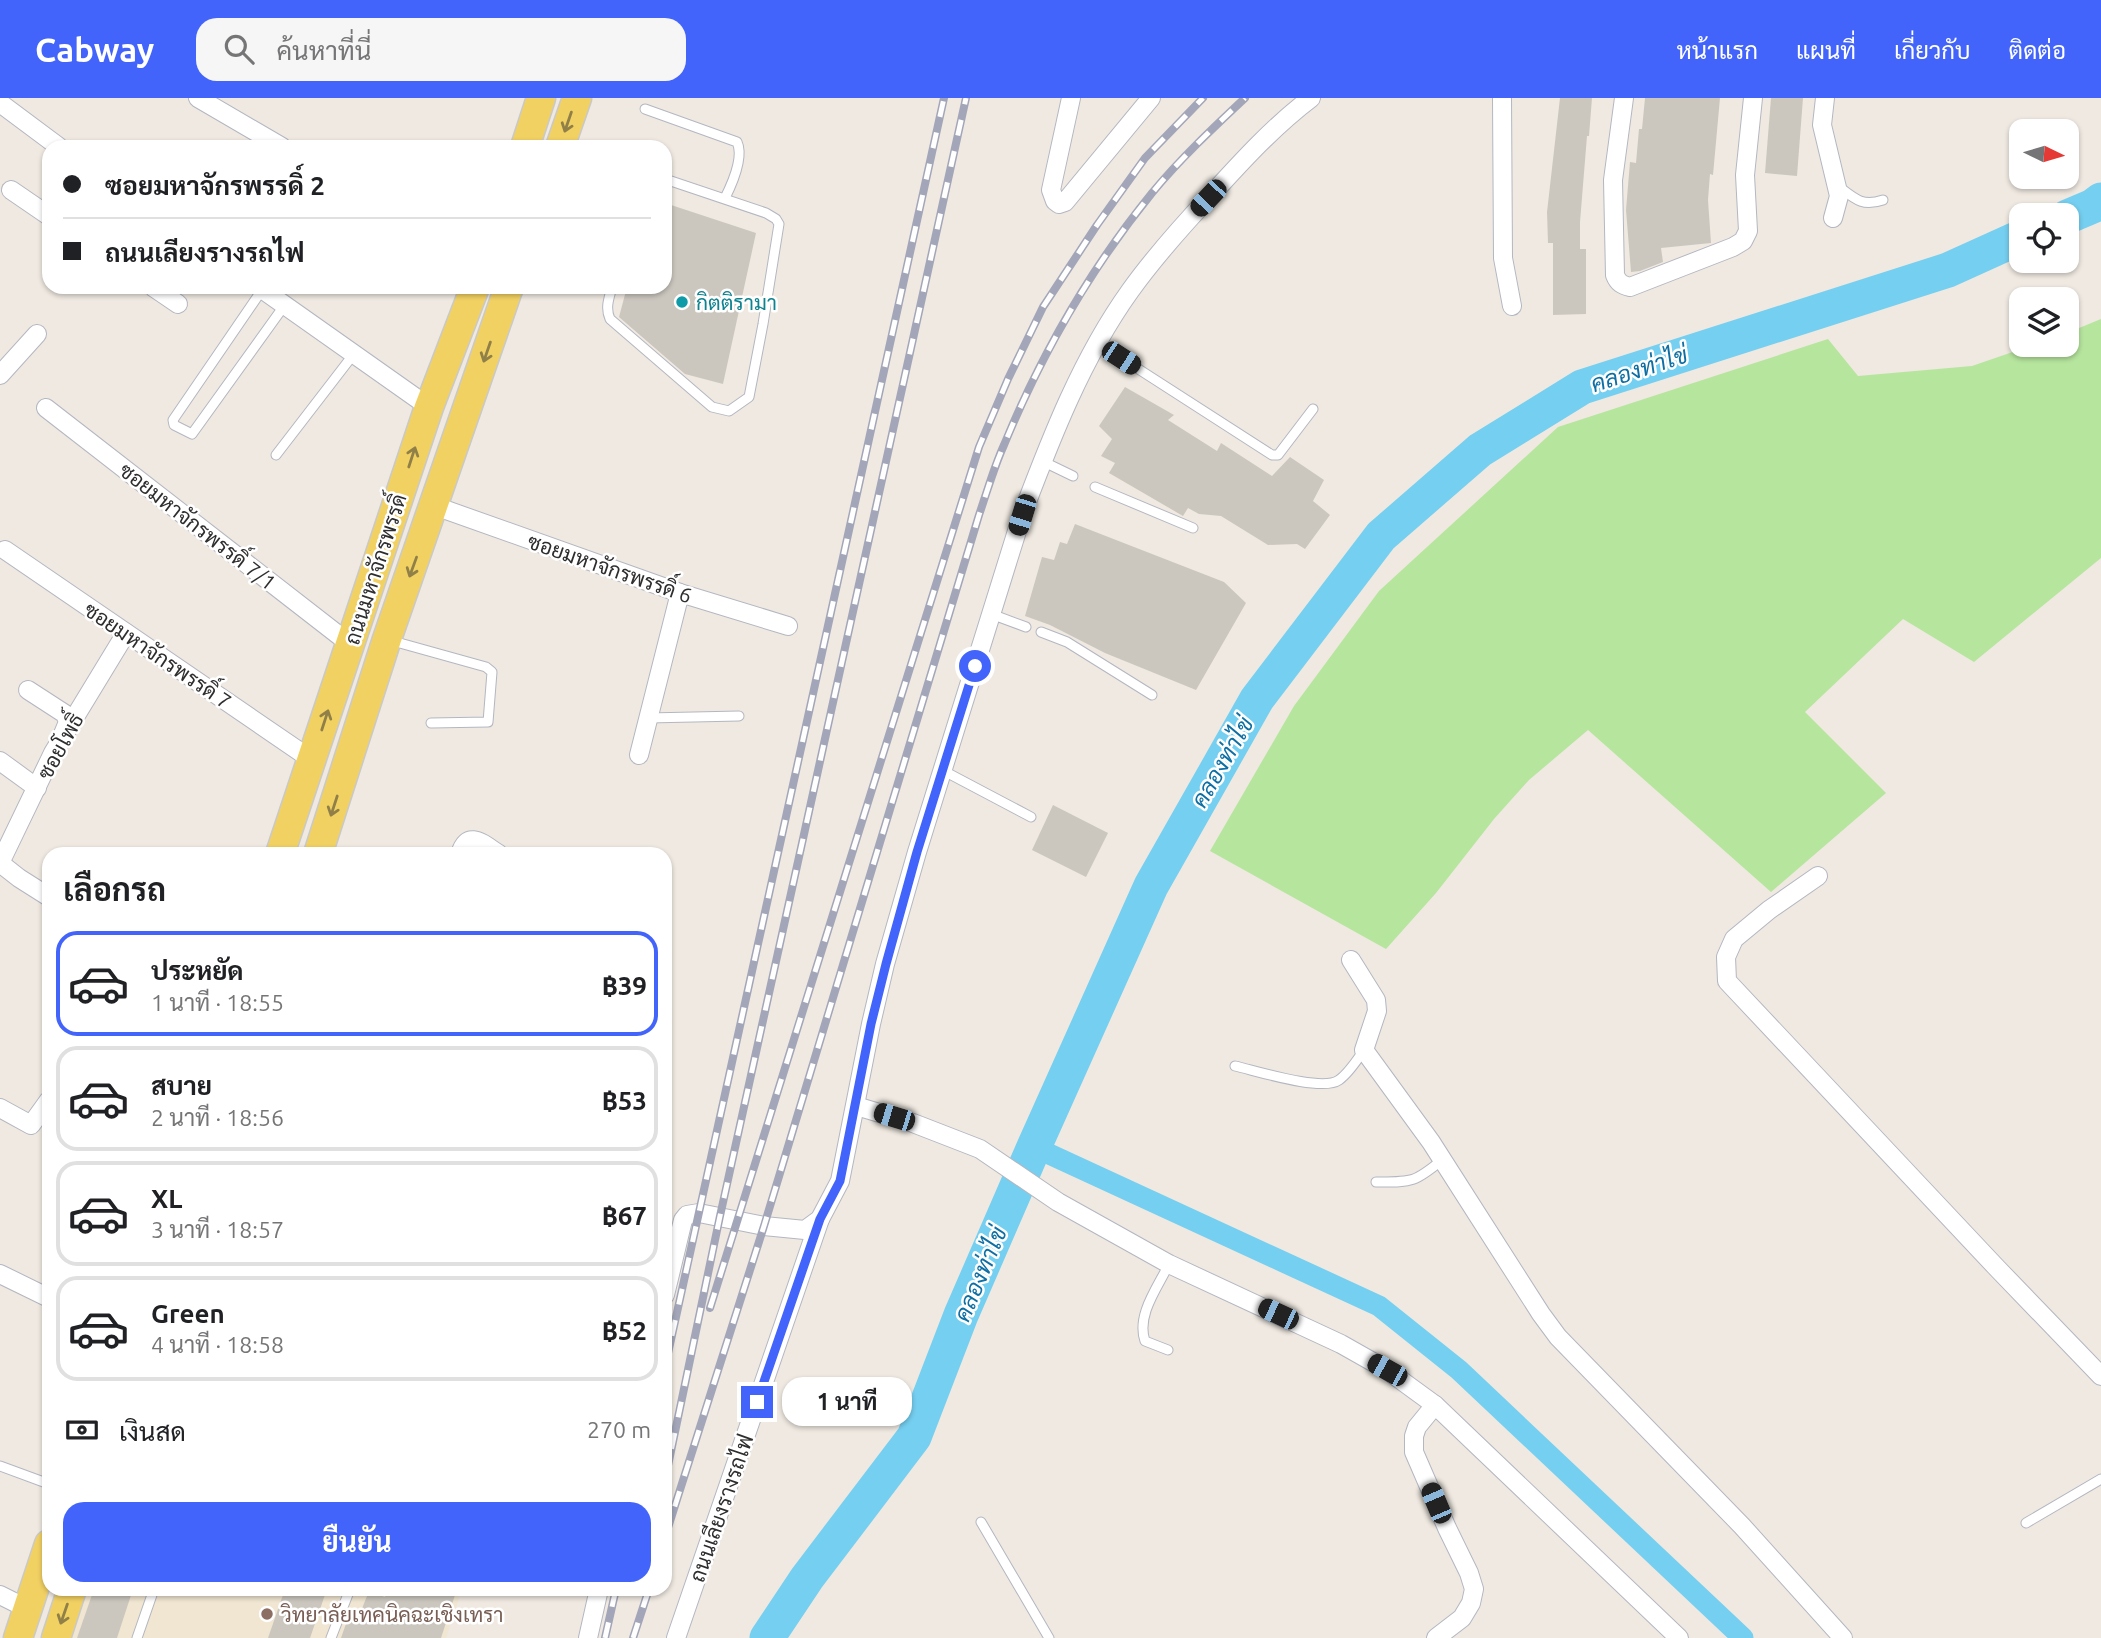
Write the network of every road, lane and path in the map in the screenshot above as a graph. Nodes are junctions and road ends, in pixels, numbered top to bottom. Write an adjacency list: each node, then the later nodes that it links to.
1 (198, 98): 14 (street)
2 (541, 98): 15 (main road)
3 (577, 98): 16 (main road, one-way to 16)
4 (1071, 98): 5 (street)
5 (1151, 98)
6 (1311, 98): 34 (street, ถนนเลียงรางรถไฟ)
7 (1502, 98): 32 (street)
8 (1624, 98): 9 (street)
9 (1753, 98)
10 (1825, 98): 18 (street)
11 (0, 103): 13 (street)
12 (645, 109): 20 (lane)
13 (50, 140)
14 (270, 140)
15 (527, 140)
16 (562, 140)
17 (672, 181): 20 (lane)
18 (1837, 185): 21 (lane); 23 (street)
19 (11, 190): 22 (street)
20 (725, 198): 29 (lane)
21 (1883, 200)
22 (42, 211)
23 (1833, 218)
24 (163, 294): 30 (street)
25 (256, 294): 31 (lane)
26 (268, 294): 31 (street)
27 (472, 294): 37 (main road, ถนนมหาจักรพรรดิ์)
28 (507, 294): 44 (main road, ถนนมหาจักรพรรดิ์, one-way to 44)
29 (610, 294)
30 (178, 304)
31 (284, 306): 35 (street)
32 (1512, 306)
33 (37, 334): 36 (street)
34 (1098, 343): 39 (lane); 41 (street, ถนนเลียงรางรถไฟ)
35 (353, 355): 37 (street); 40 (lane)
36 (0, 375)
37 (429, 407): 54 (main road, ถนนมหาจักรพรรดิ์, one-way to 37)
38 (46, 408): 54 (street, ซอยมหาจักรพรรดิ์ 7/1)
39 (1313, 409)
40 (276, 455)
41 (1042, 461): 42 (lane); 48 (street, ถนนเลียงรางรถไฟ)
42 (1073, 476)
43 (1096, 487): 45 (lane)
44 (435, 506): 47 (street, ซอยมหาจักรพรรดิ์ 6); 53 (main road, ถนนมหาจักรพรรดิ์, one-way to 53)
45 (1193, 527)
46 (5, 550): 52 (street, ซอยมหาจักรพรรดิ์ 7)
47 (680, 593): 49 (street, ซอยมหาจักรพรรดิ์ 6); 58 (street)
48 (991, 614): 50 (lane); 64 (street, ถนนเลียงรางรถไฟ)
49 (788, 625)
50 (1026, 627)
51 (1041, 632): 56 (lane)
52 (127, 633): 60 (street, ซอยโพธิ์); 62 (street, ซอยมหาจักรพรรดิ์ 7)
53 (387, 639): 59 (lane); 68 (main road, ถนนมหาจักรพรรดิ์, one-way to 68)
54 (350, 644): 62 (main road, ถนนมหาจักรพรรดิ์, one-way to 54)
55 (28, 690): 60 (street)
56 (1152, 695)
57 (739, 716): 58 (lane)
58 (648, 718): 61 (street)
59 (431, 723)
60 (53, 752): 65 (street, ซอยโพธิ์)
61 (639, 755)
62 (312, 760): 67 (main road, ถนนมหาจักรพรรดิ์)
63 (0, 761): 65 (street)
64 (943, 770): 66 (lane); 77 (street, ถนนเลียงรางรถไฟ)
65 (37, 788): 71 (street, ซอยโพธิ์)
66 (1031, 817)
67 (282, 847)
68 (320, 847)
69 (462, 847): 70 (street)
70 (486, 847)
71 (0, 863): 73 (street)
72 (1818, 877): 88 (street)
73 (42, 893)
74 (1351, 960): 75 (street)
75 (1364, 1050): 76 (lane); 80 (street)
76 (1235, 1066)
77 (856, 1106): 82 (street, ถนนเลียงรางรถไฟ); 83 (street)
78 (0, 1108): 79 (street)
79 (42, 1110)
80 (1443, 1160): 81 (lane); 111 (street)
81 (1376, 1182)
82 (820, 1219): 84 (street); 107 (street, ถนนเลียงรางรถไฟ)
83 (1169, 1264): 87 (lane); 89 (street)
84 (672, 1266)
85 (0, 1275): 86 (street)
86 (42, 1295)
87 (1168, 1350)
88 (2101, 1376)
89 (1434, 1405): 109 (street); 110 (street)
90 (0, 1466): 92 (lane)
91 (2101, 1479): 94 (lane)
92 (42, 1481)
93 (981, 1522): 108 (lane)
94 (2026, 1523)
95 (42, 1566): 101 (main road)
96 (0, 1595): 101 (street)
97 (70, 1596): 103 (main road, one-way to 103)
98 (152, 1596): 104 (lane)
99 (347, 1596): 105 (lane)
100 (597, 1596): 106 (street)
101 (28, 1609): 102 (main road)
102 (18, 1638)
103 (56, 1638)
104 (137, 1638)
105 (331, 1638)
106 (588, 1638)
107 (676, 1638)
108 (1049, 1638)
109 (1436, 1638)
110 (1679, 1638)
111 (1843, 1638)

